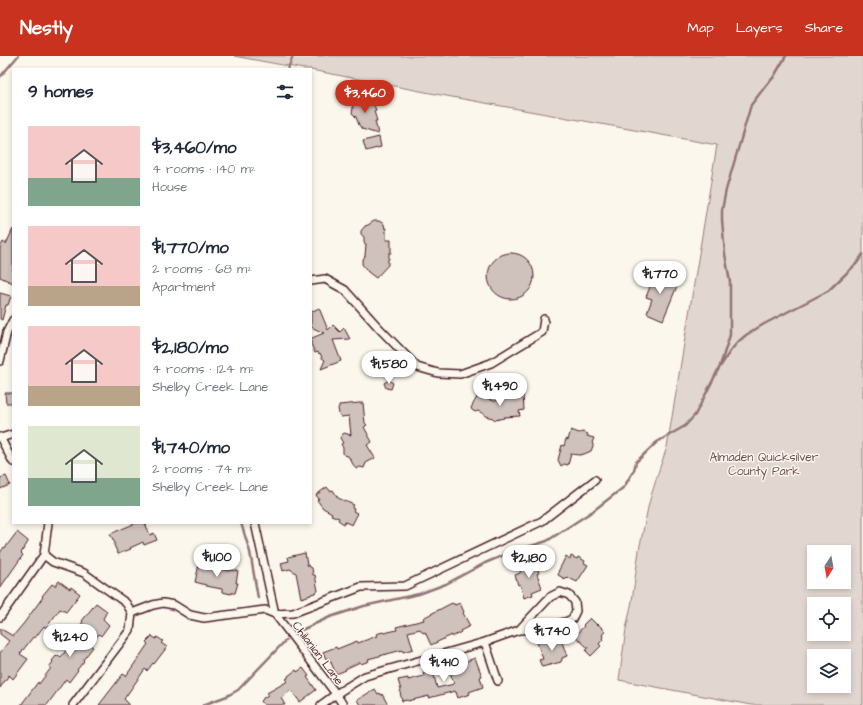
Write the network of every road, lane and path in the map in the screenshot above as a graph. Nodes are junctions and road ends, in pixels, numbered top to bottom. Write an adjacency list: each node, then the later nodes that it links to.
1 (312, 281): 2 (street)
2 (544, 319)
3 (12, 322): 4 (street)
4 (0, 361)
5 (12, 434): 6 (street)
6 (0, 438): 7 (street)
7 (12, 460)
8 (595, 480): 13 (street)
9 (48, 524): 11 (street)
10 (255, 524): 13 (street)
11 (44, 555): 12 (street); 14 (street)
12 (132, 612): 13 (street); 19 (street)
13 (275, 614): 18 (street, Chilanian Lane)
14 (0, 617)
15 (519, 630): 15 (street); 16 (street)
16 (485, 642): 17 (street); 18 (street)
17 (498, 681)
18 (336, 694): 20 (street); 21 (street, Chilanian Lane)
19 (73, 705)
20 (321, 705)
21 (343, 705)

